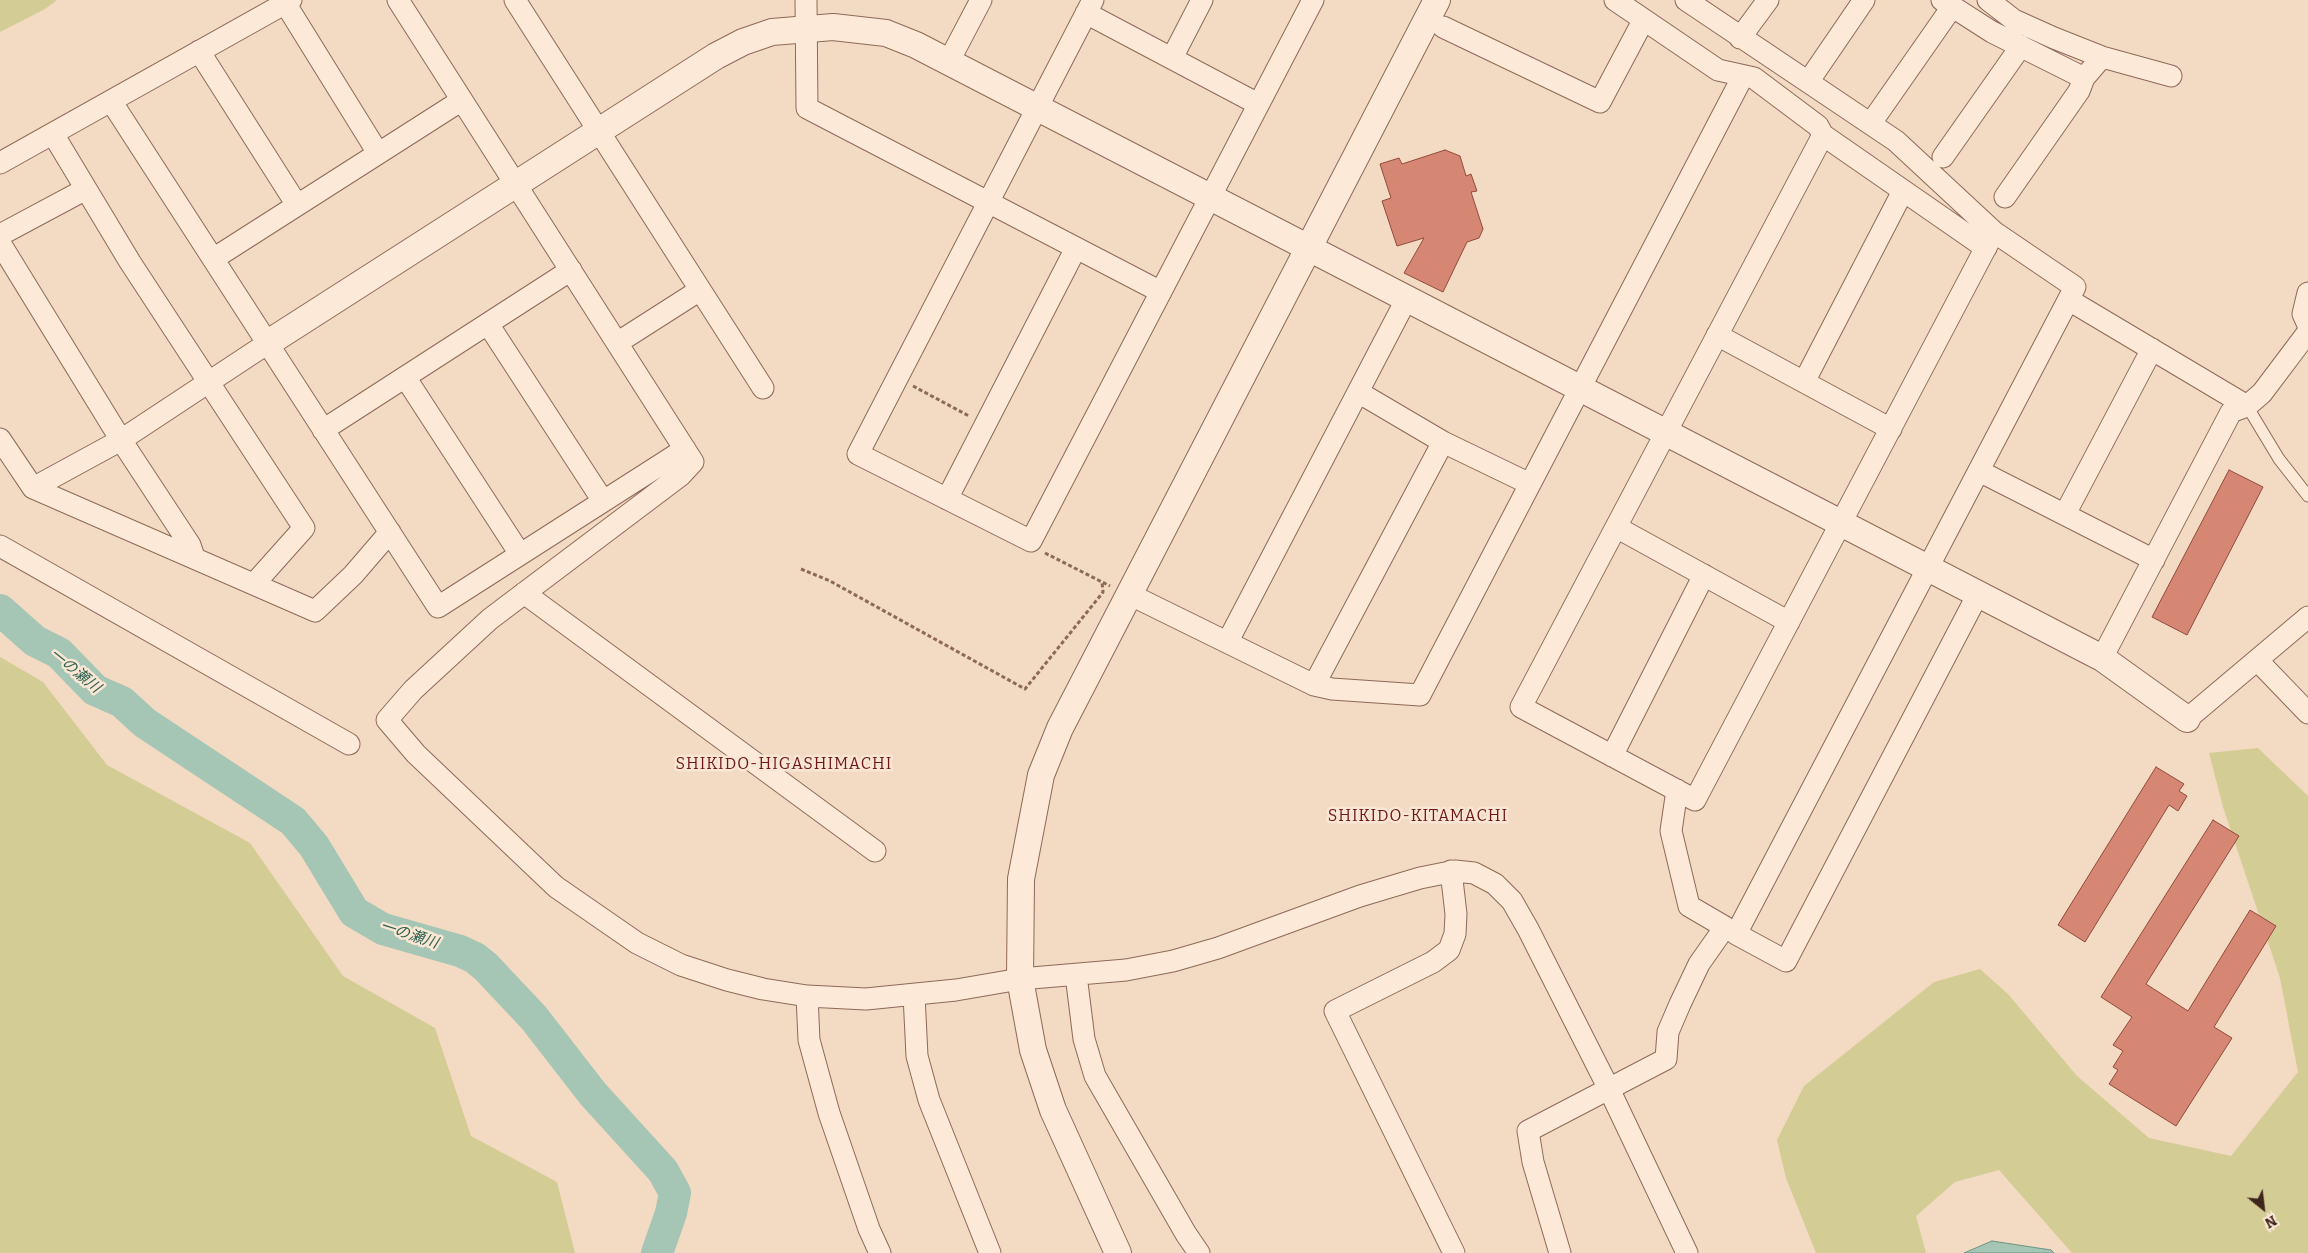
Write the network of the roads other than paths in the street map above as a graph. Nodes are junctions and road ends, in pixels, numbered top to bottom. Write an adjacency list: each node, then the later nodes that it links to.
1 (398, 0): 29 (street)
2 (515, 0): 34 (street)
3 (806, 0): 18 (street)
4 (981, 0): 24 (street)
5 (1202, 0): 23 (street)
6 (1312, 0): 31 (street)
7 (1437, 0): 50 (street)
8 (1615, 0): 16 (street)
9 (1686, 0): 19 (street)
10 (1768, 0): 19 (street)
11 (1864, 0): 28 (street)
12 (1988, 0): 22 (street)
13 (288, 2): 21 (street); 37 (street)
14 (1947, 4): 20 (street); 33 (street)
15 (1090, 7): 23 (street); 32 (street)
16 (1643, 21): 17 (street); 25 (street)
17 (1443, 27)
18 (807, 28): 24 (street); 34 (street); 45 (street)
19 (1740, 38): 28 (street)
20 (2021, 46): 27 (street); 38 (street)
21 (199, 51): 30 (street); 46 (street)
22 (2102, 57): 26 (street); 27 (street)
23 (1172, 58): 31 (street)
24 (948, 61): 32 (street)
25 (1743, 76): 36 (street); 70 (street)
26 (2171, 76)
27 (2084, 78): 44 (street)
28 (1808, 82): 33 (street)
29 (462, 100): 37 (street); 40 (street)
30 (111, 101): 35 (street); 52 (street)
31 (1258, 104): 43 (street)
32 (1038, 107): 43 (street); 45 (street)
33 (1871, 123): 48 (street)
34 (598, 130): 40 (street); 54 (street)
35 (53, 134): 39 (street); 41 (street)
36 (1823, 135): 42 (street); 62 (street)
37 (378, 153): 46 (street)
38 (1943, 156)
39 (0, 163)
40 (516, 184): 53 (street); 63 (street)
41 (86, 189): 47 (street); 67 (street)
42 (1903, 191): 48 (street); 68 (street)
43 (1210, 197): 50 (street); 55 (street)
44 (2005, 197)
45 (989, 202): 51 (street); 84 (street)
46 (297, 205): 52 (street)
47 (0, 235)
48 (1990, 240): 58 (street); 73 (street)
49 (0, 244): 77 (street)
50 (1307, 247): 57 (street); 114 (street)
51 (1076, 248): 55 (street); 84 (street)
52 (213, 258): 63 (street)
53 (571, 270): 59 (street); 64 (street)
54 (700, 290): 64 (street); 69 (street)
55 (1161, 292): 84 (street)
56 (2308, 294): 60 (street)
57 (1407, 298): 70 (street); 71 (street)
58 (2068, 300): 65 (street); 80 (street)
59 (488, 324): 66 (street); 85 (street)
60 (2308, 325)
61 (2308, 332): 72 (street)
62 (1717, 335): 68 (street); 75 (street)
63 (268, 343): 67 (street); 74 (street)
64 (617, 343): 79 (street)
65 (2152, 349): 72 (street); 86 (street)
66 (405, 377): 74 (street); 91 (street)
67 (207, 382): 77 (street); 96 (street)
68 (1804, 382): 73 (street)
69 (762, 388)
70 (1580, 388): 75 (street); 81 (street)
71 (1358, 392): 78 (street); 102 (street)
72 (2247, 406): 83 (lane); 93 (street)
73 (1891, 429): 87 (street)
74 (324, 430): 89 (street)
75 (1666, 432): 87 (street); 88 (street)
76 (0, 439): 82 (street)
77 (121, 440): 82 (street); 92 (street)
78 (1443, 442): 81 (street); 105 (street)
79 (685, 448): 85 (street); 97 (street)
80 (1979, 472): 86 (street); 94 (street)
81 (1530, 484): 105 (street)
82 (33, 488): 92 (street)
83 (2308, 496)
84 (947, 498)
85 (602, 502): 91 (street)
86 (2065, 514): 93 (street)
87 (1841, 523): 94 (street); 101 (street)
88 (1616, 527): 95 (street); 109 (street)
89 (390, 532): 91 (street); 96 (street)
90 (0, 546): 108 (street)
91 (520, 554)
92 (194, 557): 96 (street)
93 (2154, 560): 103 (street)
94 (1928, 568): 98 (street); 98 (street)
95 (1704, 576): 101 (street); 109 (street)
96 (254, 584)
97 (524, 593): 111 (street); 116 (street)
98 (1978, 594): 103 (street)
99 (1139, 599): 102 (street)
100 (2308, 617): 104 (street)
101 (1789, 622): 110 (street)
102 (1228, 641): 105 (street)
103 (2102, 658): 107 (street)
104 (2257, 660): 106 (street); 107 (street)
105 (1314, 685)
106 (2308, 712)
107 (2187, 719)
108 (349, 744)
109 (1612, 756): 110 (street)
110 (1677, 790): 117 (street)
111 (875, 851)
112 (1451, 872): 113 (street); 117 (street); 122 (street)
113 (1076, 975): 114 (street); 121 (street)
114 (1020, 979): 115 (street); 120 (street)
115 (914, 995): 116 (street); 119 (street)
116 (807, 996): 118 (street)
117 (1609, 1090): 123 (street); 124 (street)
118 (880, 1253)
119 (990, 1253)
120 (1118, 1253)
121 (1199, 1253)
122 (1454, 1253)
123 (1560, 1253)
124 (1687, 1253)

